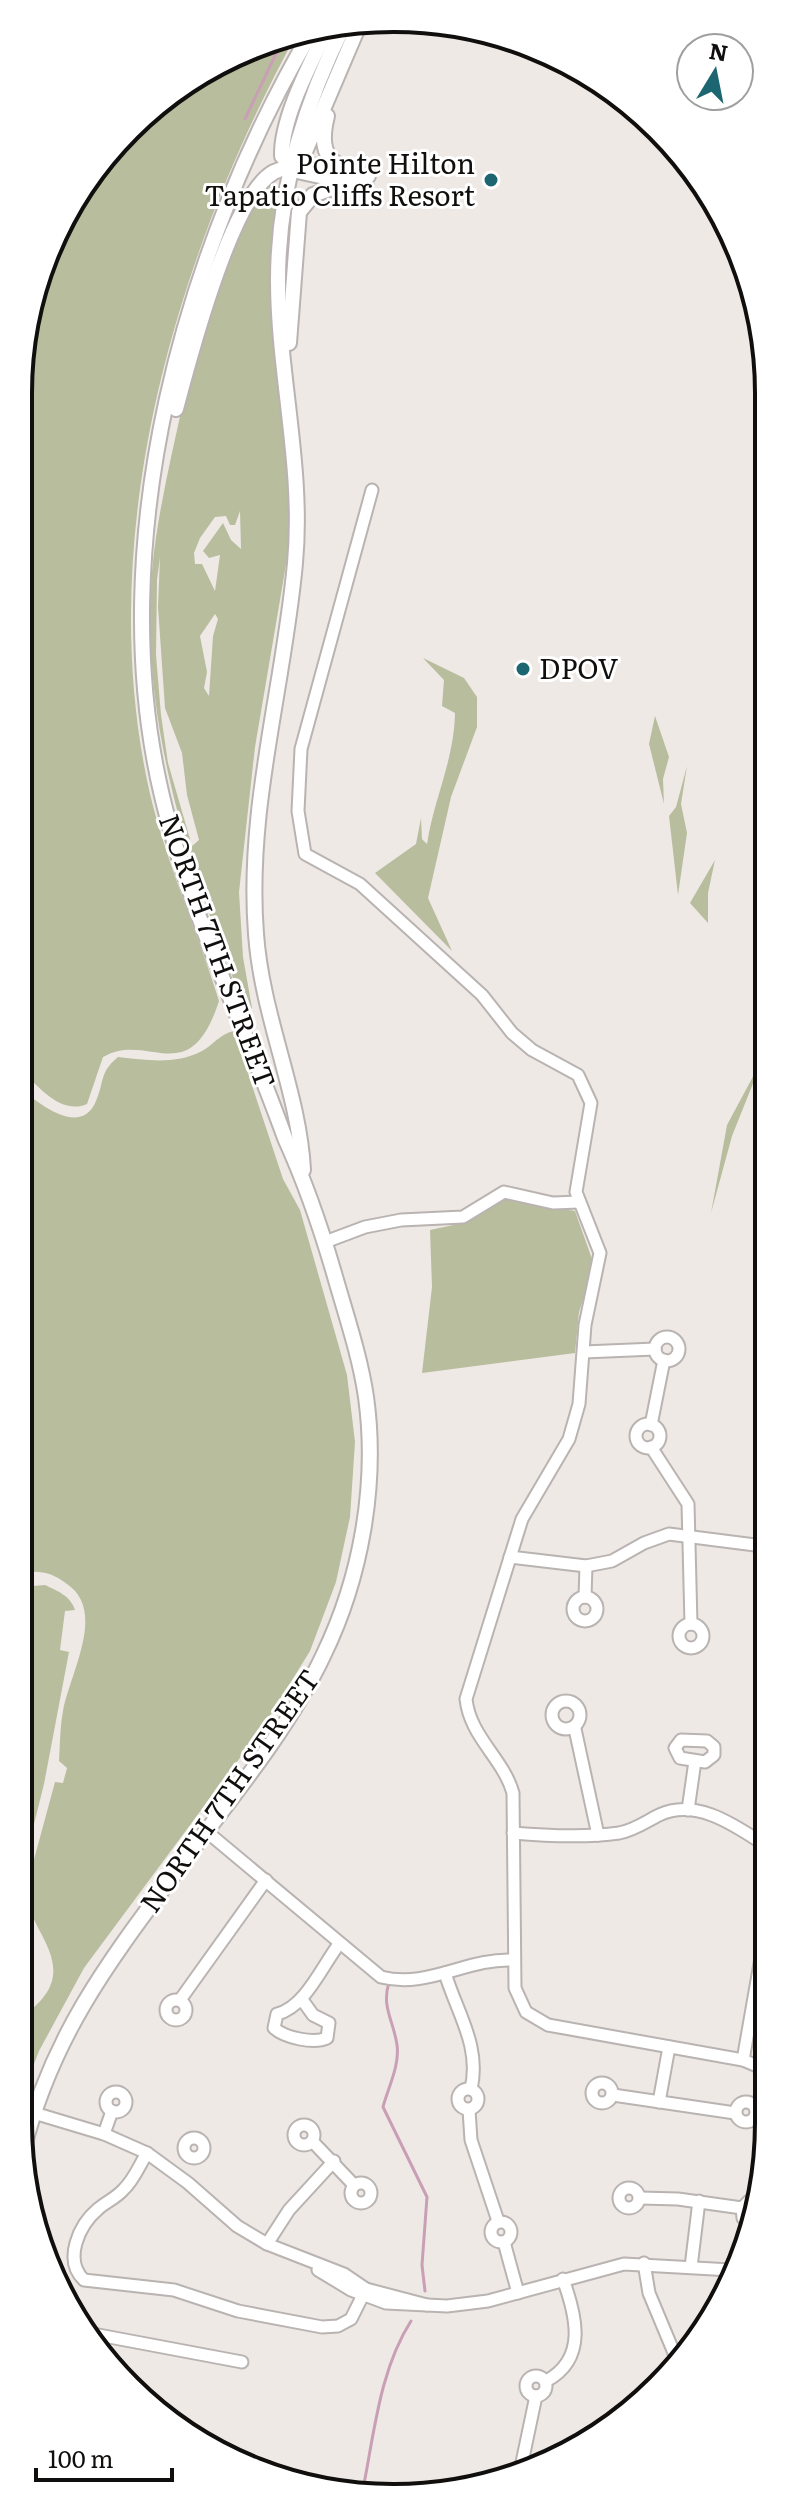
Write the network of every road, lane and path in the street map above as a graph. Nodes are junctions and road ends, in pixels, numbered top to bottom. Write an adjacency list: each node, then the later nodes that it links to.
1 (355, 34): 5 (main road)
2 (339, 36): 6 (main road, NORTH 7TH STREET)
3 (322, 39): 6 (main road)
4 (306, 43): 10 (main road, NORTH 7TH STREET)
5 (344, 60): 6 (main road); 7 (main road)
6 (290, 166): 7 (main road); 8 (main road, NORTH 7TH STREET); 10 (main road)
7 (358, 179): 8 (main road)
8 (284, 359): 11 (main road, NORTH 7TH STREET)
9 (372, 490): 12 (street)
10 (150, 514): 11 (main road, NORTH 7TH STREET)
11 (304, 1178): 13 (main road, NORTH 7TH STREET)
12 (579, 1202): 13 (street); 15 (street)
13 (325, 1242): 26 (main road, NORTH 7TH STREET)
14 (655, 1349): 15 (street); 16 (street); 16 (street)
15 (584, 1352): 19 (street)
16 (664, 1360): 17 (street)
17 (690, 1535): 18 (street); 20 (street); 22 (street)
18 (755, 1545)
19 (510, 1557): 20 (street); 27 (street)
20 (586, 1566): 21 (street)
21 (585, 1597)
22 (691, 1624)
23 (575, 1729): 28 (street)
24 (695, 1761): 25 (street)
25 (688, 1810): 28 (street); 29 (street)
26 (206, 1831): 30 (street); 43 (main road, NORTH 7TH STREET)
27 (513, 1833): 28 (street); 32 (street)
28 (598, 1835)
29 (755, 1839)
30 (266, 1880): 31 (street); 35 (street)
31 (339, 1944): 33 (street); 36 (street)
32 (513, 1960): 33 (street); 37 (street)
33 (445, 1973): 64 (street)
34 (755, 1992): 38 (street)
35 (180, 2000)
36 (303, 2001): 36 (street)
37 (669, 2047): 38 (street); 41 (street)
38 (743, 2060): 39 (street)
39 (755, 2065)
40 (613, 2095): 41 (street)
41 (659, 2102): 44 (street)
42 (112, 2111): 46 (street)
43 (34, 2113): 45 (main road, NORTH 7TH STREET); 46 (street)
44 (735, 2113)
45 (32, 2120)
46 (104, 2134): 48 (street)
47 (313, 2142): 50 (street)
48 (147, 2153): 51 (street); 63 (street)
49 (189, 2157): 51 (street)
50 (334, 2161): 52 (street); 58 (street)
51 (178, 2175): 58 (street)
52 (354, 2185)
53 (640, 2198): 54 (street)
54 (699, 2201): 56 (street); 60 (street)
55 (746, 2204): 56 (street)
56 (742, 2208): 57 (street)
57 (743, 2216)
58 (267, 2244): 63 (street)
59 (644, 2263): 60 (street); 62 (street); 66 (street)
60 (691, 2267): 61 (street)
61 (723, 2269)
62 (563, 2279): 64 (street); 68 (street)
63 (365, 2292): 64 (street)
64 (518, 2293)
65 (102, 2336): 67 (street)
66 (673, 2351)
67 (242, 2362)
68 (546, 2381): 69 (street); 69 (street)
69 (536, 2396): 70 (street)
70 (526, 2459)

